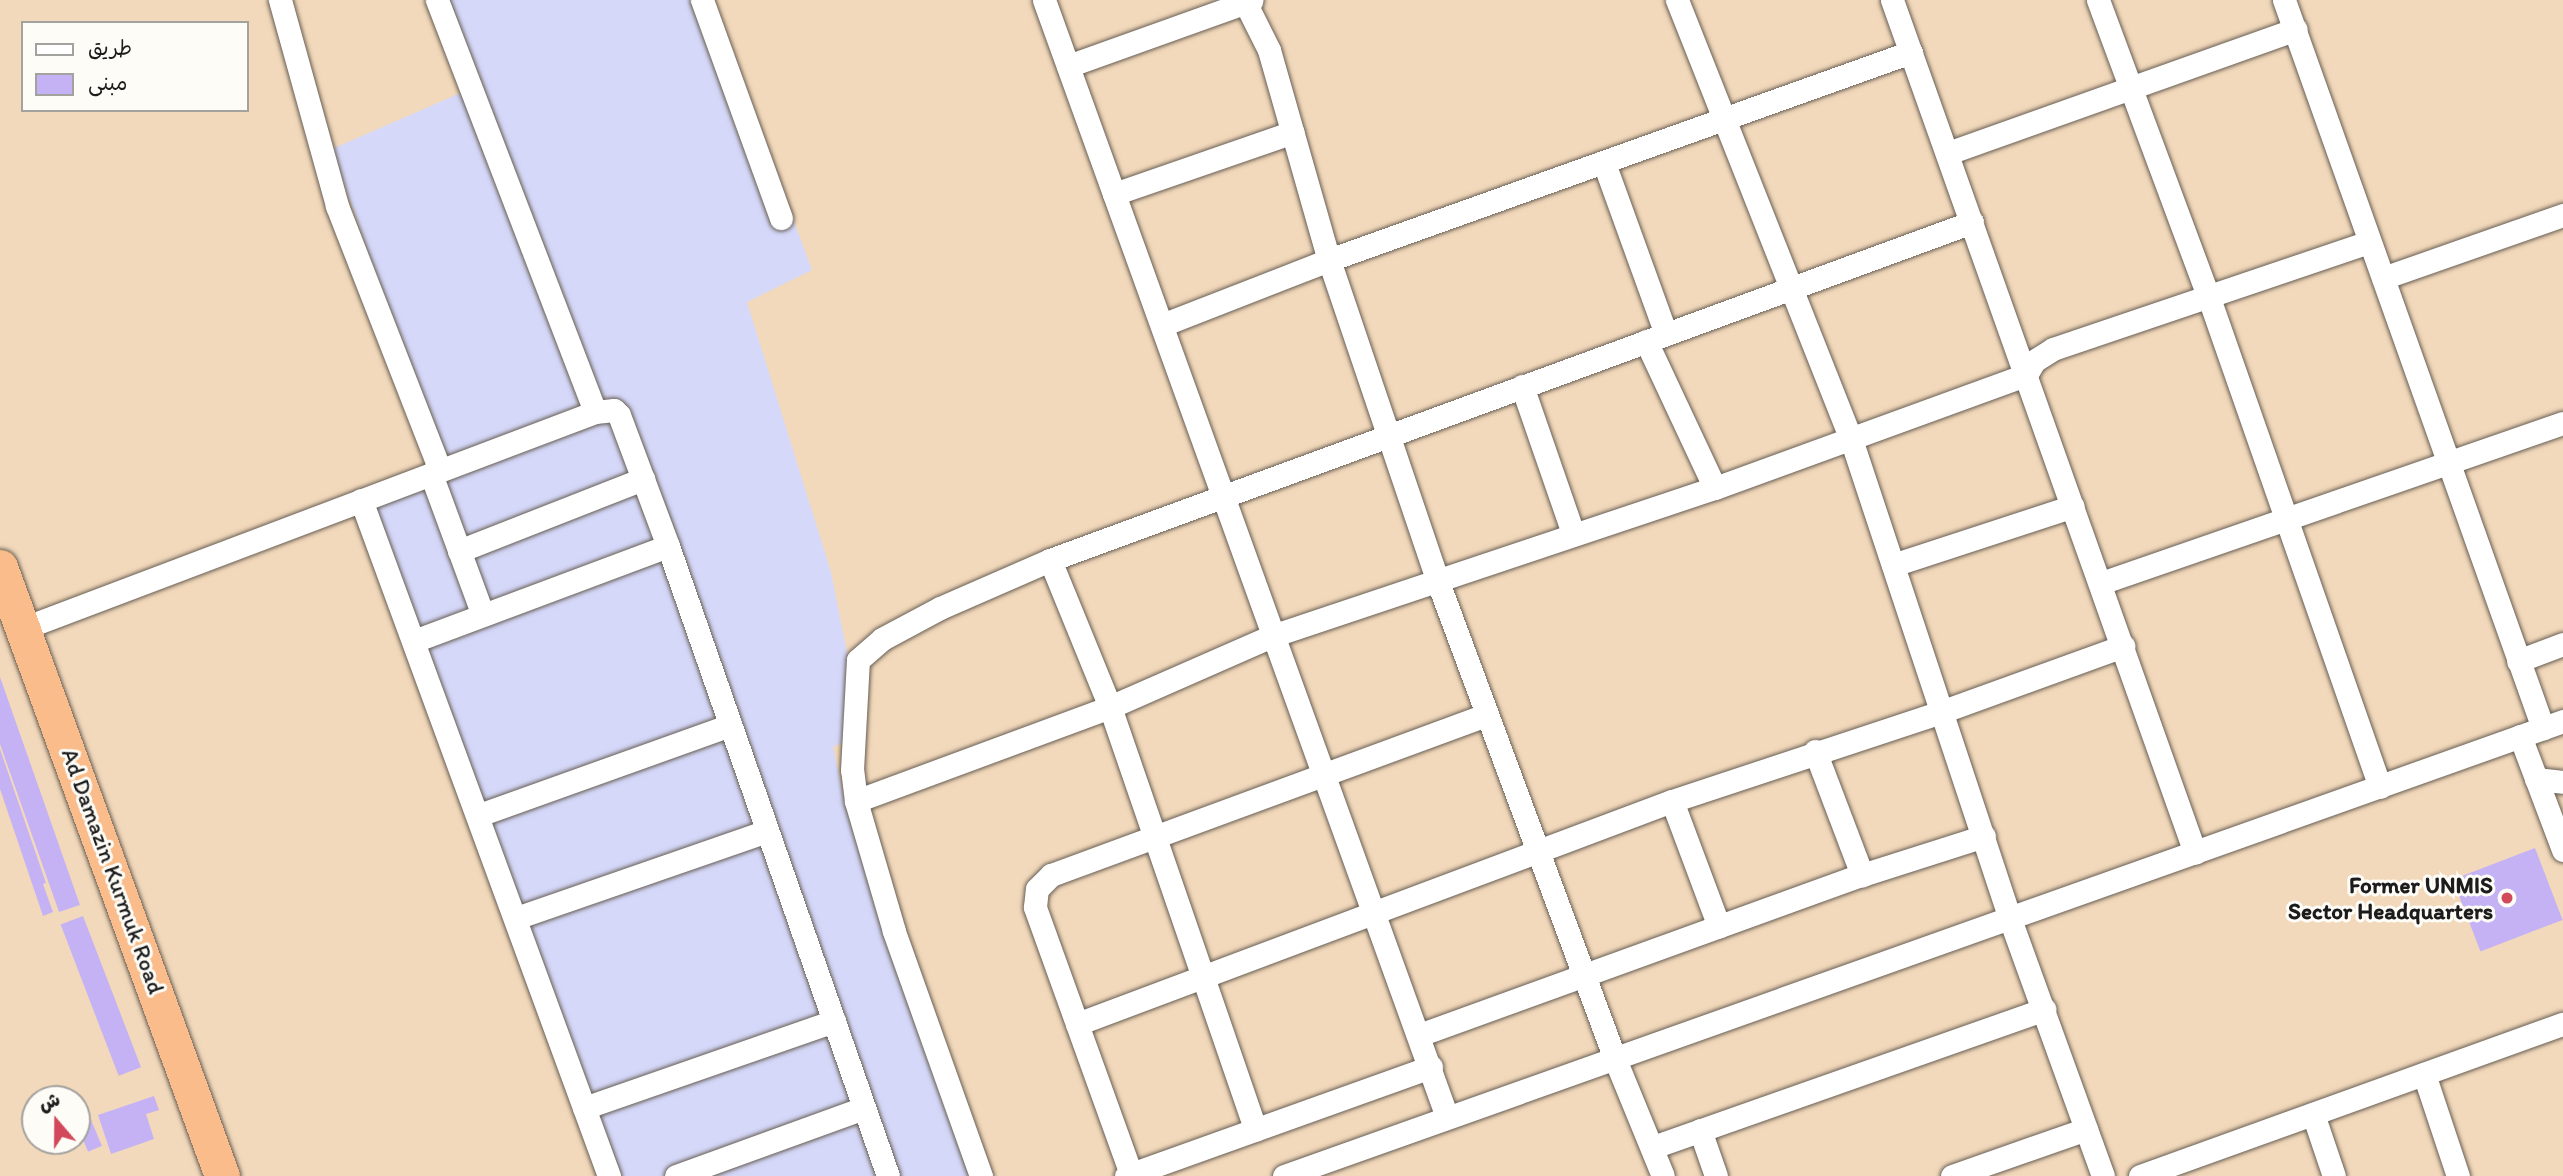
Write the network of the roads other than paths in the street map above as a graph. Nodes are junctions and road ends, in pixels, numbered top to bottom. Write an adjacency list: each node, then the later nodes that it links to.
1 (280, 0): 36 (street)
2 (437, 0): 31 (street)
3 (702, 0): 20 (street)
4 (1044, 0): 12 (street)
5 (1677, 0): 14 (street)
6 (1892, 0): 11 (street)
7 (2098, 0): 13 (street)
8 (2284, 0): 10 (street)
9 (1247, 1): 12 (street); 15 (street)
10 (2296, 29): 13 (street); 22 (street)
11 (1911, 52): 14 (street); 16 (street)
12 (1068, 66): 18 (street)
13 (2130, 87): 16 (street); 26 (street)
14 (1723, 120): 17 (street); 25 (street)
15 (1293, 132): 18 (street); 23 (street)
16 (1948, 153): 21 (street)
17 (1604, 163): 23 (street); 28 (street)
18 (1114, 194): 27 (street)
19 (2563, 215): 24 (street)
20 (781, 219)
21 (1972, 222): 25 (street); 29 (street)
22 (2370, 242): 24 (street); 26 (street)
23 (1329, 260): 27 (street); 33 (street)
24 (2383, 278): 35 (street)
25 (1792, 287): 28 (street); 34 (street)
26 (2209, 298): 29 (street); 42 (street)
27 (1162, 324): 39 (street)
28 (1656, 337): 30 (street); 38 (street)
29 (2026, 375): 34 (street); 41 (street)
30 (1522, 386): 33 (street); 43 (street)
31 (595, 412): 36 (street); 37 (street)
32 (2563, 423): 35 (street)
33 (1386, 436): 39 (street); 49 (street)
34 (1852, 439): 38 (street); 47 (street)
35 (2448, 463): 42 (street); 57 (street)
36 (436, 472): 40 (street); 45 (street)
37 (643, 479): 44 (street); 45 (street)
38 (1715, 488): 43 (street)
39 (1224, 495): 46 (street); 53 (street)
40 (361, 500): 52 (street); 54 (street)
41 (2073, 506): 47 (street); 50 (street)
42 (2285, 518): 50 (street); 68 (street)
43 (1573, 533): 49 (street)
44 (668, 546): 51 (street); 62 (street)
45 (459, 551): 51 (street)
46 (1051, 560): 58 (street); 69 (street)
47 (1893, 565): 59 (street)
48 (0, 567): 52 (highway, Ad Damazin Kurmuk Road)
49 (1438, 582): 53 (street); 60 (street)
50 (2101, 583): 56 (street)
51 (483, 615): 54 (street)
52 (24, 628): 102 (highway, Ad Damazin Kurmuk Road)
53 (1272, 636): 58 (street); 65 (street)
54 (414, 641): 71 (street)
55 (2563, 644): 57 (street)
56 (2123, 646): 59 (street); 77 (street)
57 (2518, 661): 61 (street)
58 (1110, 707): 69 (street); 73 (street)
59 (1941, 712): 64 (street); 74 (street)
60 (1486, 715): 65 (street); 76 (street)
61 (2553, 724): 63 (street)
62 (730, 725): 71 (street); 72 (street)
63 (2520, 736): 66 (street); 68 (street)
64 (1815, 751): 70 (street); 78 (street)
65 (1325, 774): 73 (street); 79 (street)
66 (2536, 779): 67 (street); 75 (street)
67 (2563, 782)
68 (2380, 787): 77 (street)
69 (856, 801): 106 (street)
70 (1672, 801): 76 (street); 82 (street)
71 (479, 815): 80 (street)
72 (767, 831): 80 (street); 86 (street)
73 (1155, 836): 84 (street); 87 (street)
74 (1984, 836): 78 (street); 81 (street)
75 (2563, 850)
76 (1540, 851): 79 (street); 83 (street)
77 (2195, 853): 81 (street)
78 (1862, 875): 82 (street)
79 (1375, 914): 84 (street); 89 (street)
80 (516, 918): 93 (street)
81 (2010, 919): 85 (street); 90 (street)
82 (1719, 927): 83 (street)
83 (1586, 975): 89 (street); 90 (street)
84 (1203, 977): 87 (street); 99 (street)
85 (2044, 1009): 97 (street); 98 (street)
86 (834, 1021): 93 (street); 94 (street)
87 (1077, 1024): 101 (street)
88 (2563, 1024): 92 (street)
89 (1419, 1035): 91 (street)
90 (1615, 1059): 96 (street); 100 (street)
91 (1431, 1067): 96 (street); 99 (street)
92 (2424, 1074): 95 (street); 114 (street)
93 (584, 1108): 103 (street)
94 (864, 1108): 104 (street); 105 (street)
95 (2313, 1114): 112 (street); 113 (street)
96 (1447, 1117): 107 (street)
97 (1700, 1129): 100 (street); 109 (street)
98 (2086, 1129): 110 (street); 111 (street)
99 (1256, 1130): 101 (street)
100 (1653, 1147): 108 (street)
101 (1128, 1175)
102 (222, 1176)
103 (609, 1176)
104 (676, 1176)
105 (888, 1176)
106 (981, 1176)
107 (1284, 1176)
108 (1663, 1176)
109 (1716, 1176)
110 (1952, 1176)
111 (2103, 1176)
112 (2140, 1176)
113 (2334, 1176)
114 (2458, 1176)

